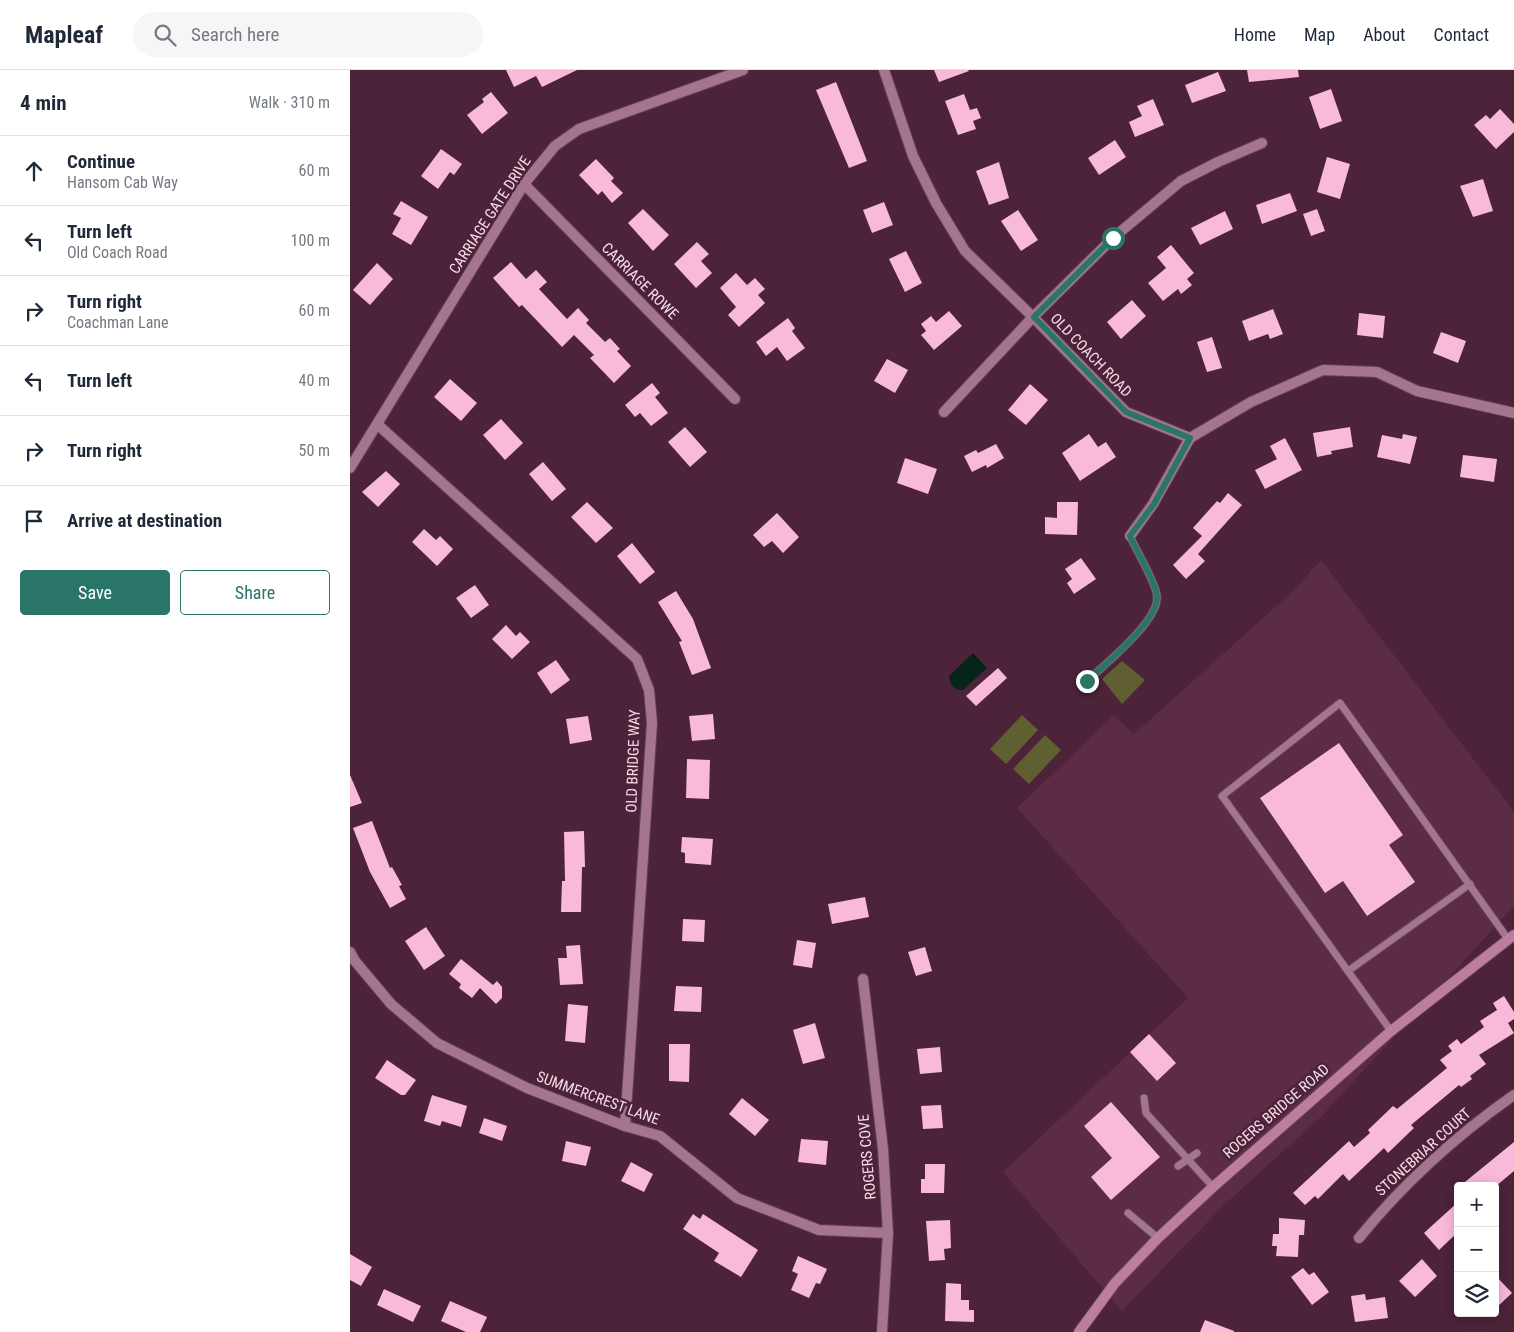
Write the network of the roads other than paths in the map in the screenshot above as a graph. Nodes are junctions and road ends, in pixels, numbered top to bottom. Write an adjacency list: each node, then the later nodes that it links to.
1 (743, 70): 4 (street, CARRIAGE GATE DRIVE)
2 (884, 70): 5 (street, OLD COACH ROAD)
3 (1262, 143): 5 (street)
4 (524, 184): 6 (street, CARRIAGE ROWE); 9 (street, CARRIAGE GATE DRIVE)
5 (1034, 317): 7 (street); 10 (street, OLD COACH ROAD)
6 (735, 399)
7 (944, 412)
8 (1514, 412): 10 (street)
9 (377, 424): 11 (street); 22 (street, OLD BRIDGE WAY)
10 (1190, 438): 12 (street)
11 (350, 468)
12 (1130, 536): 13 (lane)
13 (1087, 681)
14 (1470, 884): 15 (lane); 17 (lane); 17 (lane)
15 (1511, 937): 19 (street, ROGERS BRIDGE ROAD)
16 (350, 952): 22 (street, SUMMERCREST LANE)
17 (1348, 971): 19 (lane)
18 (862, 979): 28 (street, ROGERS COVE)
19 (1391, 1031): 26 (street, ROGERS BRIDGE ROAD)
20 (1514, 1095): 30 (street, STONEBRIAR COURT)
21 (1144, 1098): 24 (lane)
22 (625, 1126): 28 (street, SUMMERCREST LANE)
23 (1198, 1153): 24 (lane)
24 (1188, 1159): 25 (lane); 26 (lane)
25 (1178, 1166)
26 (1213, 1187): 29 (street, ROGERS BRIDGE ROAD)
27 (1128, 1213): 29 (lane)
28 (888, 1233): 31 (street, ROGERS COVE)
29 (1158, 1238): 32 (street, ROGERS BRIDGE ROAD)
30 (1359, 1238)
31 (882, 1332)
32 (1079, 1332)

